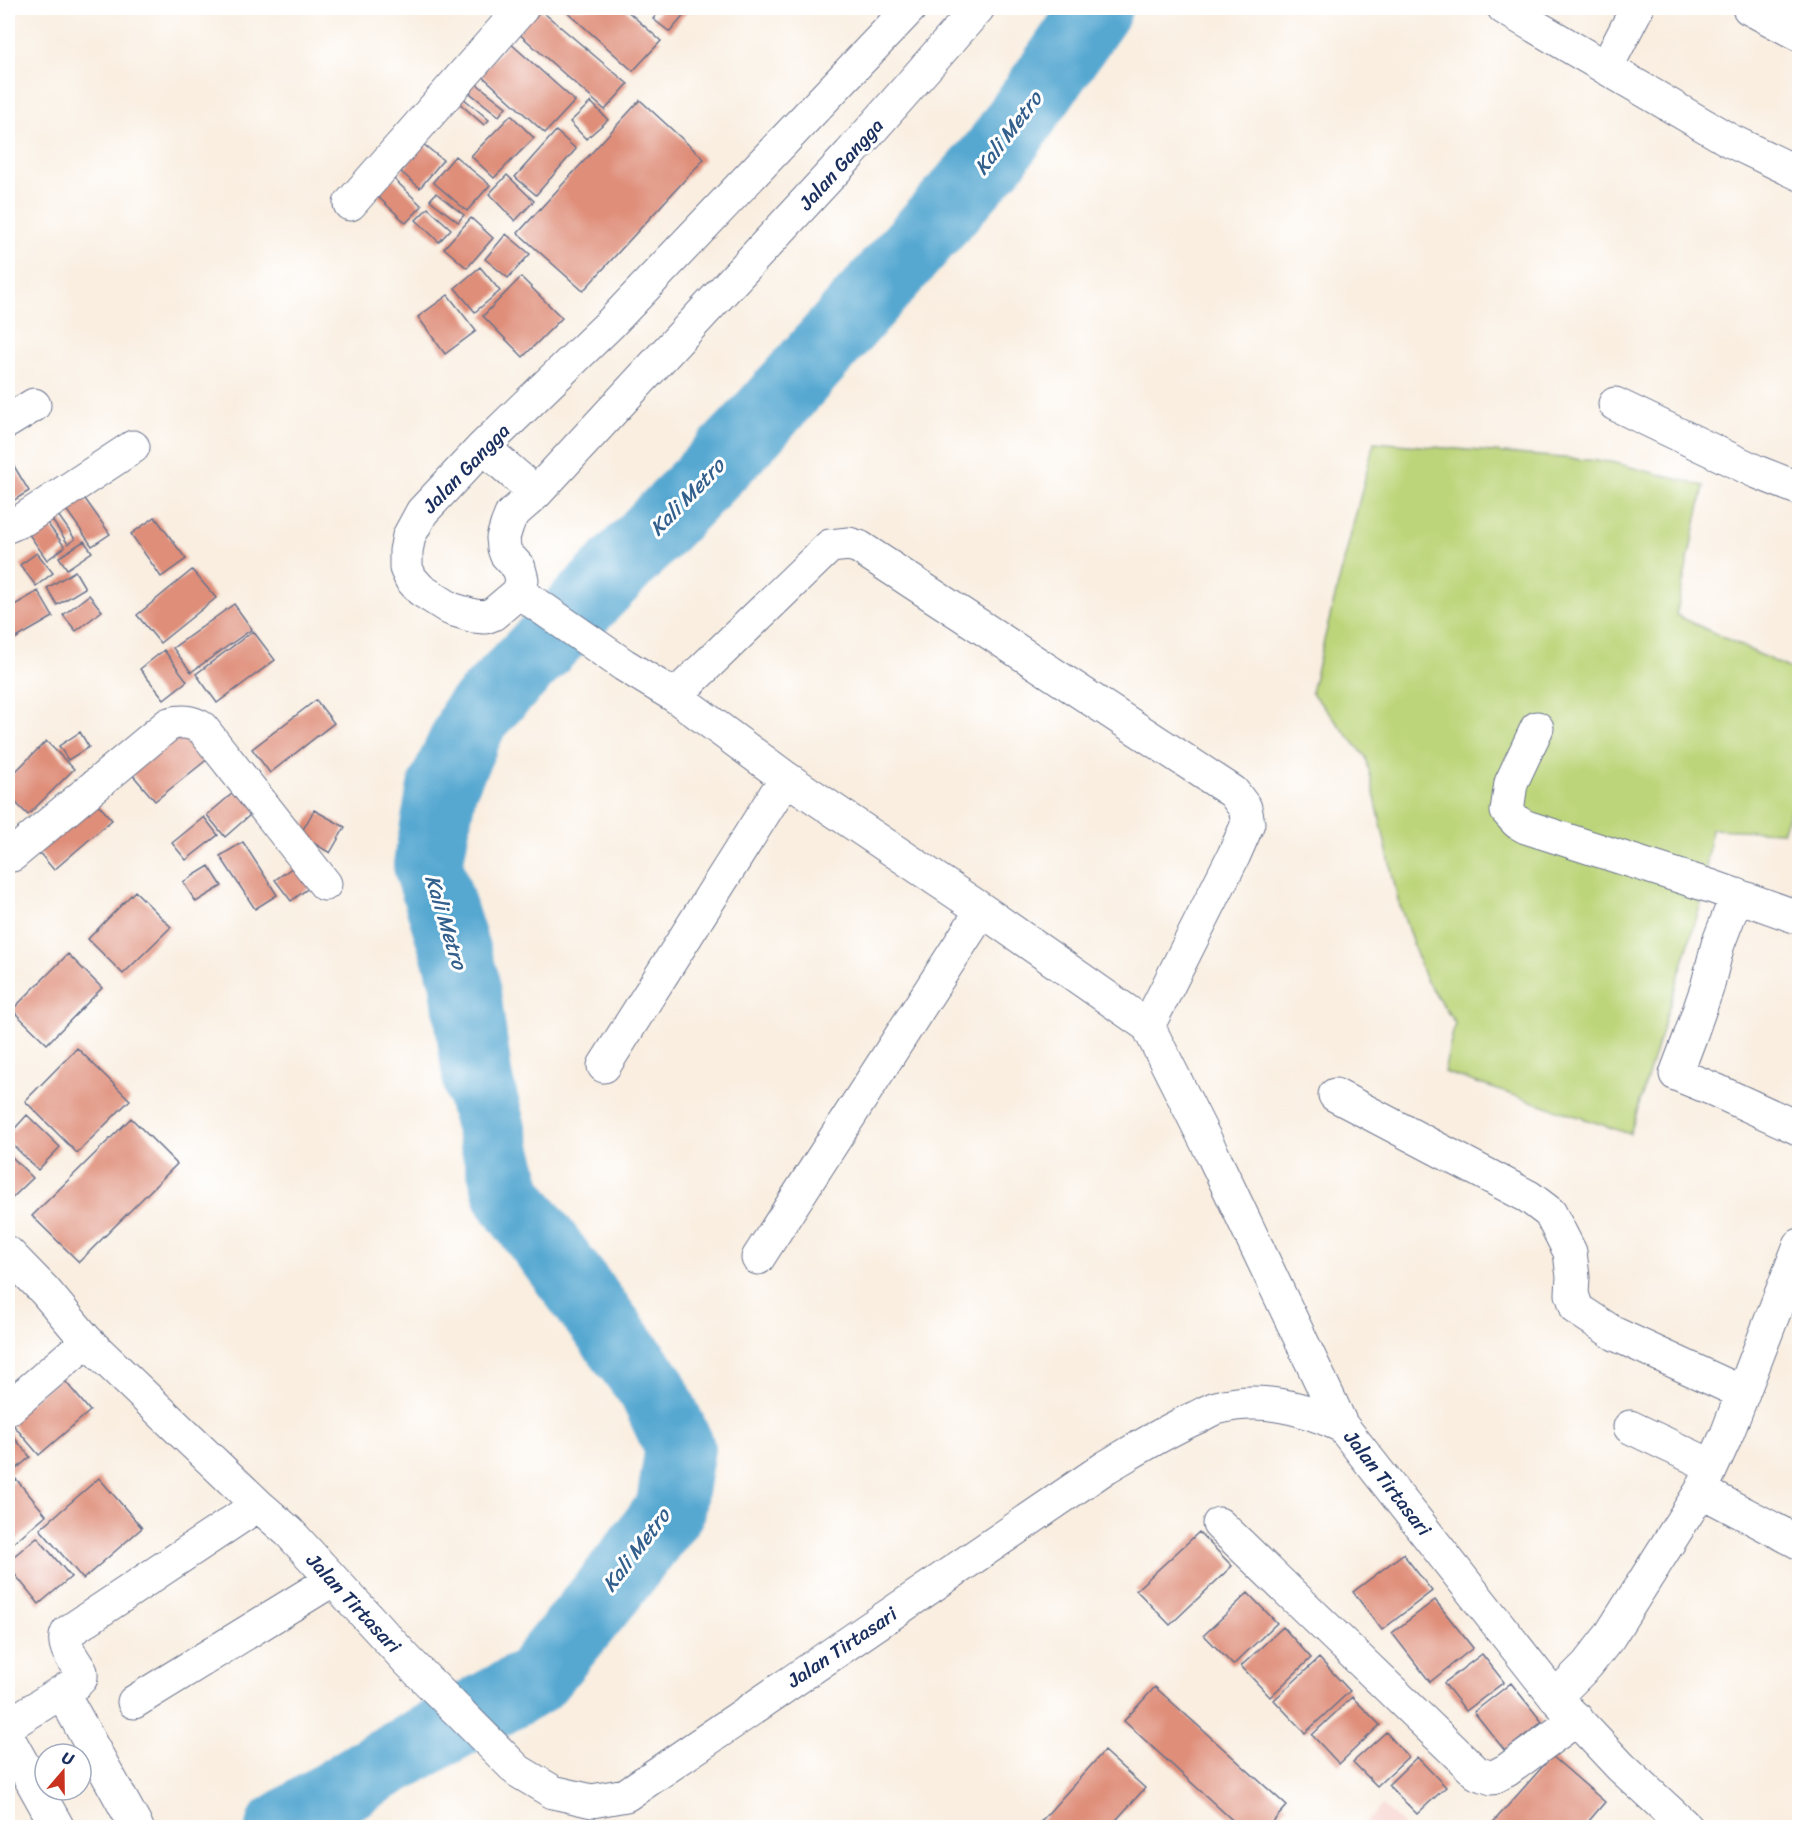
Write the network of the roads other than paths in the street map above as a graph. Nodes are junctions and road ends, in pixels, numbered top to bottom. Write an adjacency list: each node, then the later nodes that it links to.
1 (522, 8): 10 (street)
2 (910, 8): 13 (street, Jalan Gangga)
3 (978, 8): 15 (street, Jalan Gangga)
4 (1504, 8): 8 (street)
5 (1637, 8): 8 (street)
6 (1749, 8): 7 (street)
7 (1800, 35)
8 (1606, 68): 9 (street)
9 (1800, 174)
10 (350, 204)
11 (1615, 404): 14 (street)
12 (133, 447): 16 (street)
13 (483, 447): 15 (street); 17 (street, Jalan Gangga)
14 (1800, 489)
15 (536, 493): 17 (street, Jalan Gangga)
16 (8, 526)
17 (528, 599): 18 (street)
18 (675, 696): 20 (street); 26 (street)
19 (1537, 728): 23 (street)
20 (786, 778): 24 (street); 27 (street)
21 (8, 855): 22 (street)
22 (325, 884)
23 (1737, 896): 25 (street); 29 (street)
24 (982, 910): 26 (street); 32 (street)
25 (1800, 918)
26 (1148, 1026): 36 (street)
27 (604, 1066)
28 (1335, 1095): 34 (street)
29 (1800, 1129)
30 (1800, 1245): 34 (street)
31 (8, 1253): 33 (street, Jalan Tirtasari)
32 (758, 1257)
33 (87, 1341): 35 (street); 39 (street, Jalan Tirtasari)
34 (1743, 1393): 38 (street)
35 (8, 1409)
36 (1342, 1425): 42 (street, Jalan Tirtasari); 45 (street, Jalan Tirtasari)
37 (1630, 1427): 38 (street)
38 (1707, 1478): 41 (street); 45 (street)
39 (258, 1505): 42 (street, Jalan Tirtasari); 43 (street)
40 (1219, 1524): 45 (street)
41 (1800, 1543)
42 (332, 1580): 44 (street)
43 (62, 1692): 46 (street); 49 (street)
44 (134, 1702)
45 (1566, 1708): 50 (street, Jalan Tirtasari)
46 (8, 1728)
47 (8, 1738): 48 (street)
48 (58, 1827)
49 (137, 1827)
50 (1687, 1827)

